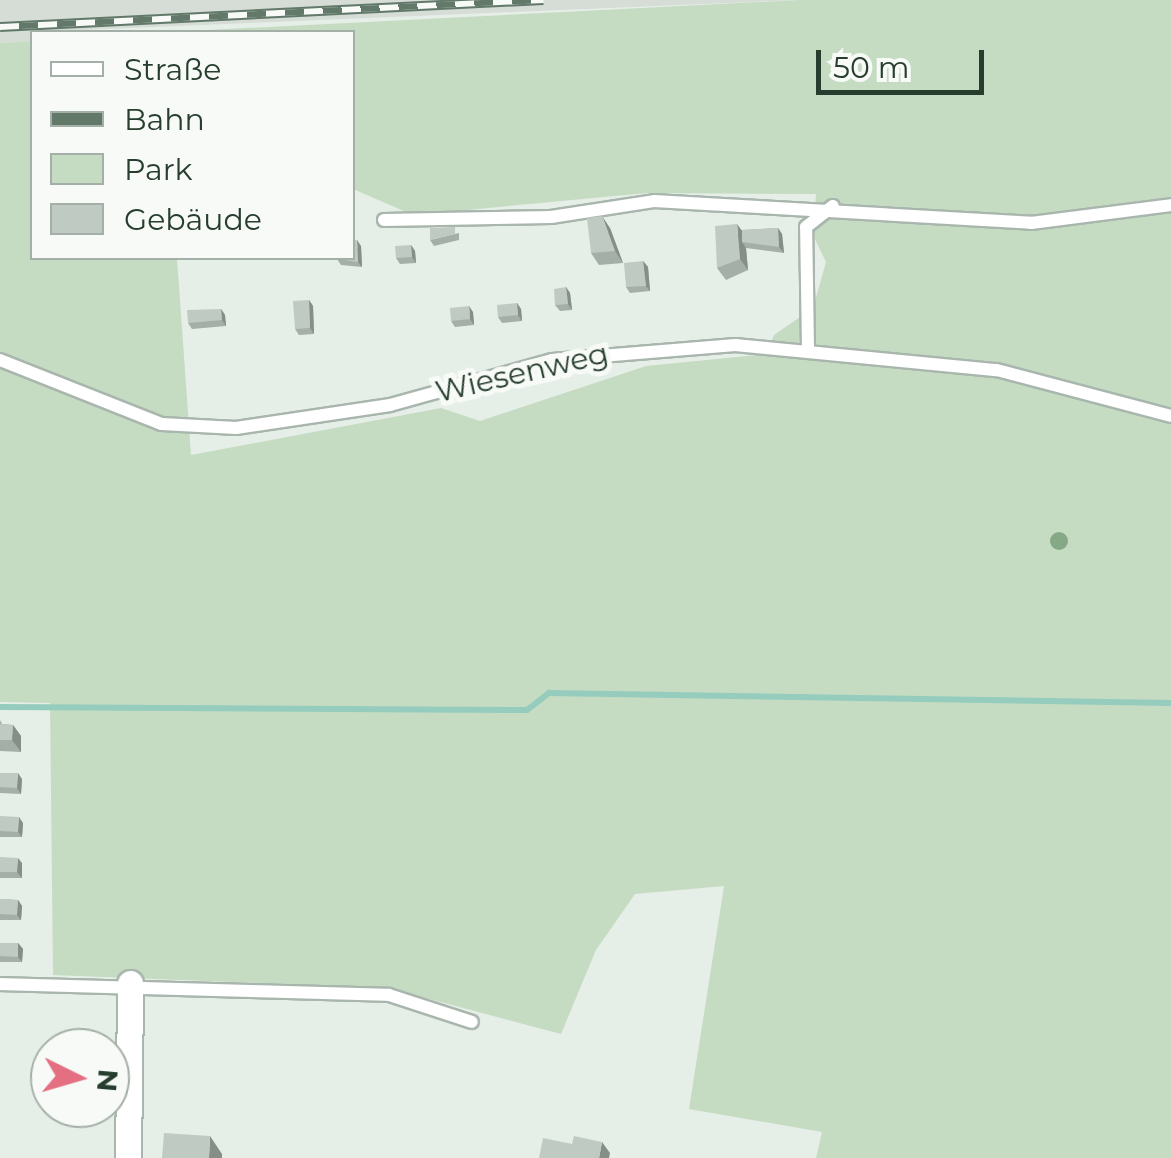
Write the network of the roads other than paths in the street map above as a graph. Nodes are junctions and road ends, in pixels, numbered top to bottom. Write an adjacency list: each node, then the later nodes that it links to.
1 (1171, 204): 2 (lane)
2 (836, 205): 3 (lane); 4 (lane)
3 (384, 220)
4 (808, 348): 5 (lane, Wiesenweg); 6 (lane, Wiesenweg)
5 (0, 360)
6 (1171, 416)
7 (130, 983): 8 (lane); 9 (lane); 10 (street)
8 (0, 984)
9 (472, 1022)
10 (128, 1158)

